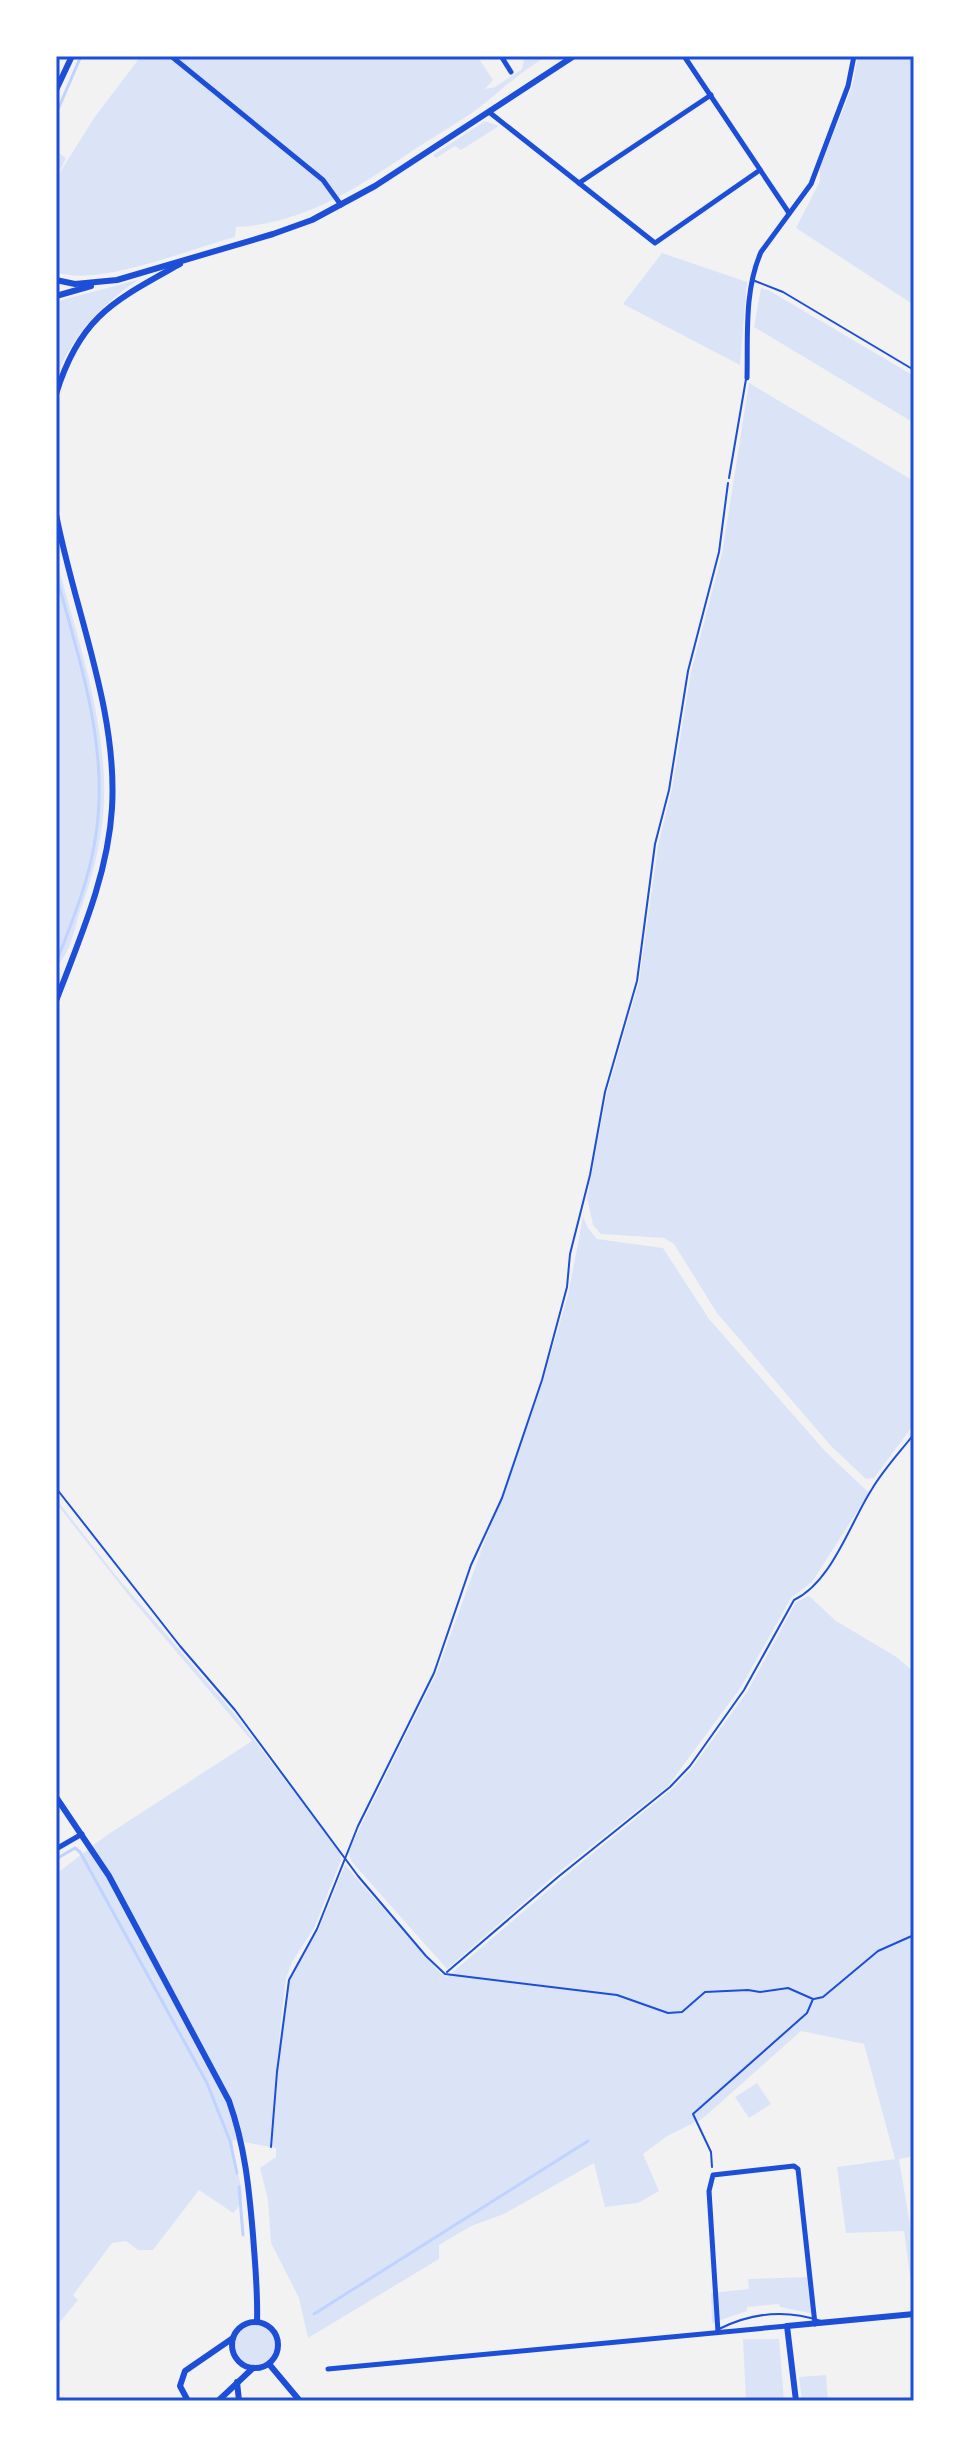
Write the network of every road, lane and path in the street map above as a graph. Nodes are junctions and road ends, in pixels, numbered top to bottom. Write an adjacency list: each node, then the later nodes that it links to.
1 (72, 56): 8 (street)
2 (171, 56): 13 (street)
3 (501, 56): 7 (street)
4 (574, 56): 10 (street)
5 (684, 56): 9 (street)
6 (854, 56): 14 (street)
7 (511, 72)
8 (56, 90)
9 (711, 95): 11 (street); 12 (street)
10 (489, 112): 12 (street); 13 (street)
11 (760, 170): 12 (street); 14 (street)
12 (579, 183)
13 (342, 206): 15 (street)
14 (789, 213): 17 (street)
15 (190, 259): 18 (street); 22 (street)
16 (56, 280): 18 (street)
17 (752, 280): 20 (lane); 21 (street)
18 (98, 283): 19 (street)
19 (56, 296)
20 (914, 370)
21 (747, 378): 23 (lane)
22 (56, 394)
23 (729, 478): 31 (path)
24 (56, 514): 25 (street)
25 (56, 1001)
26 (914, 1434): 33 (path)
27 (56, 1488): 31 (path)
28 (56, 1797): 29 (street)
29 (83, 1833): 30 (street); 39 (street)
30 (56, 1849)
31 (345, 1859): 33 (path); 35 (path)
32 (914, 1935): 34 (path)
33 (445, 1974): 34 (path)
34 (813, 1999): 36 (path)
35 (271, 2147)
36 (713, 2175): 38 (street); 41 (street)
37 (914, 2314): 38 (street)
38 (815, 2321): 40 (street); 41 (lane)
39 (257, 2322): 42 (street); 43 (street)
40 (787, 2326): 41 (street); 50 (street)
41 (718, 2331): 45 (street)
42 (233, 2338): 44 (street); 48 (street)
43 (269, 2364): 44 (street); 49 (street)
44 (253, 2368): 46 (street)
45 (328, 2369)
46 (237, 2382): 47 (street); 47 (street)
47 (221, 2399)
48 (188, 2401)
49 (300, 2401)
50 (796, 2401)

